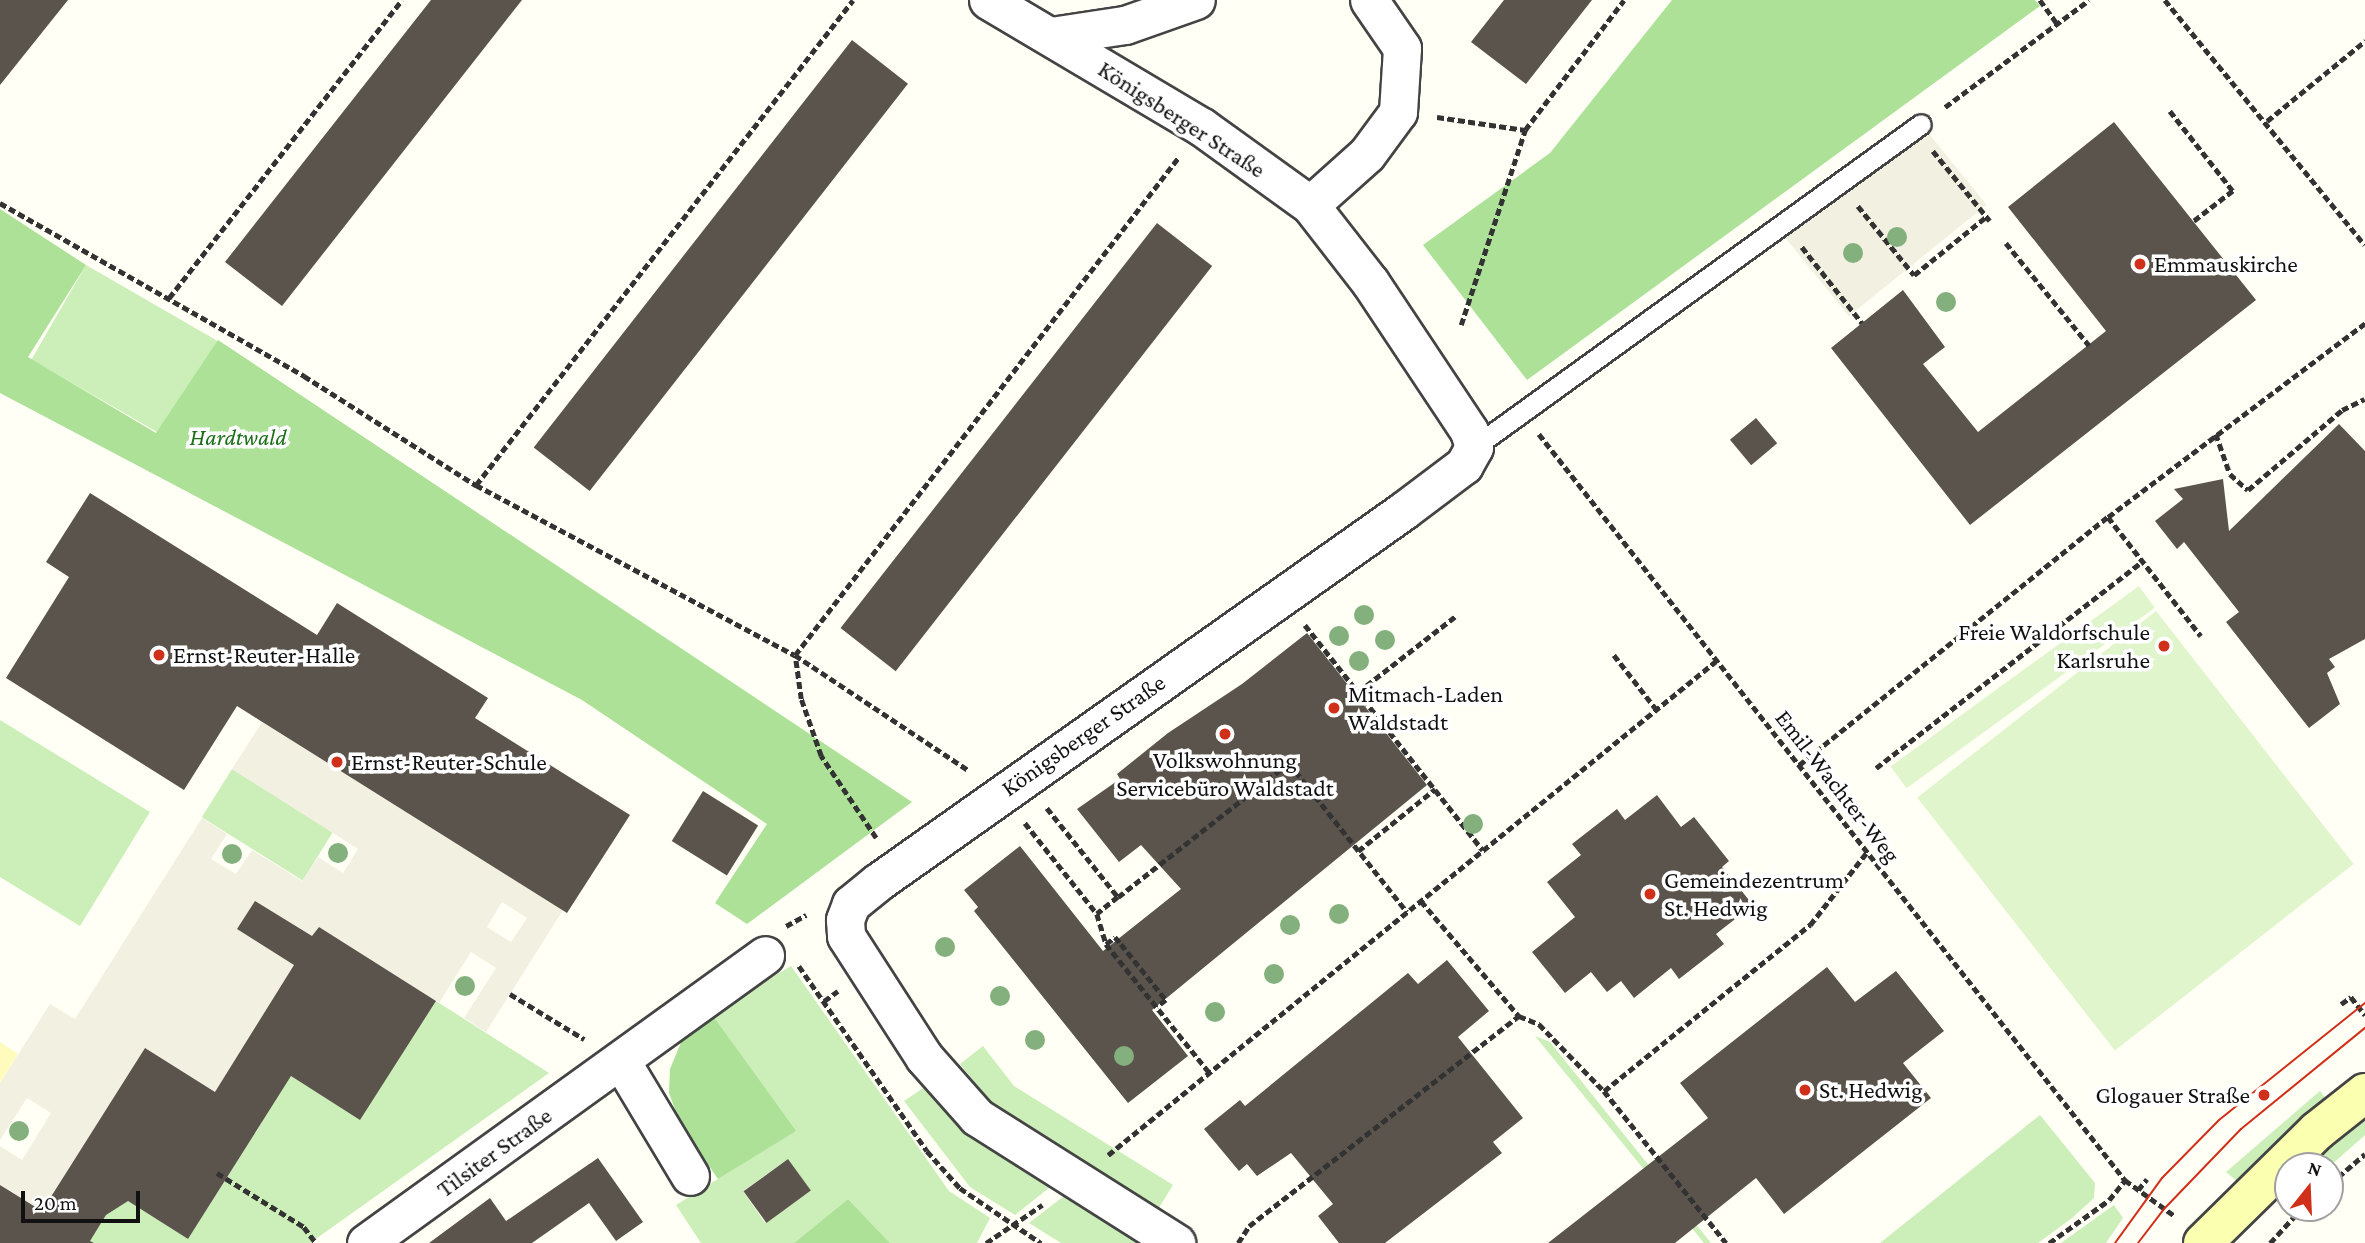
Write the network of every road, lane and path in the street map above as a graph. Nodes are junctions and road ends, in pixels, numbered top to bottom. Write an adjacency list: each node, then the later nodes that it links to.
1 (402, 0): 26 (path)
2 (853, 0): 35 (path)
3 (988, 0): 11 (street, Königsberger Straße)
4 (1196, 0): 11 (street, Königsberger Straße)
5 (1369, 0): 14 (street)
6 (1624, 0): 18 (path)
7 (2040, 0): 10 (path)
8 (2089, 0): 10 (path)
9 (2165, 0): 15 (path)
10 (2057, 23): 16 (path)
11 (1051, 36): 17 (street, Königsberger Straße)
12 (2365, 41): 15 (path)
13 (2170, 111): 22 (path)
14 (1398, 112): 18 (path); 21 (street)
15 (2267, 121): 25 (path)
16 (1918, 126): 19 (lane); 19 (path)
17 (1202, 127): 21 (street, Königsberger Straße); 42 (path)
18 (1525, 130): 29 (path)
19 (1840, 183): 23 (lane)
20 (0, 202): 26 (path)
21 (1310, 205): 34 (street, Königsberger Straße)
22 (2193, 222)
23 (1784, 224): 27 (path); 32 (lane)
24 (2006, 243): 30 (path)
25 (2365, 245)
26 (169, 299): 35 (path)
27 (1862, 323)
28 (2365, 323): 33 (path)
29 (1461, 325)
30 (2089, 345)
31 (2365, 399): 33 (path)
32 (1523, 414): 34 (lane); 43 (path, Emil-Wachter-Weg)
33 (2216, 434): 36 (path)
34 (1474, 447): 38 (street, Königsberger Straße)
35 (476, 485): 42 (path)
36 (2108, 517): 37 (path); 46 (path)
37 (2143, 561): 40 (path); 47 (path)
38 (1283, 597): 44 (path); 49 (street, Königsberger Straße)
39 (1457, 615): 44 (path)
40 (2201, 636)
41 (1614, 654): 45 (path)
42 (796, 655): 49 (path); 55 (path)
43 (1716, 661): 45 (path); 46 (path, Emil-Wachter-Weg)
44 (1358, 692): 48 (path)
45 (1656, 709): 53 (path)
46 (1799, 765): 54 (path, Emil-Wachter-Weg)
47 (1876, 768)
48 (1435, 789): 52 (path); 53 (path)
49 (1000, 792): 55 (street, Königsberger Straße)
50 (1046, 807): 56 (path)
51 (1025, 823): 60 (path)
52 (1358, 850): 56 (path); 59 (path)
53 (1483, 850): 57 (path)
54 (1867, 852): 71 (path); 78 (path, Emil-Wachter-Weg)
55 (894, 869): 58 (street, Königsberger Straße)
56 (1118, 897): 60 (path)
57 (1420, 901): 59 (path); 67 (path)
58 (851, 904): 62 (path); 79 (street)
59 (1407, 912): 70 (path)
60 (1097, 914): 61 (path)
61 (1106, 944): 65 (path); 65 (path)
62 (780, 958): 69 (street, Tilsiter Straße); 82 (path)
63 (510, 993): 68 (path)
64 (2341, 1004): 66 (path)
65 (1157, 1007): 70 (path)
66 (2365, 1015)
67 (1519, 1016): 71 (path); 88 (path)
68 (568, 1030)
69 (621, 1061): 76 (street); 84 (street, Tilsiter Straße)
70 (1209, 1072): 79 (path)
71 (1604, 1091): 89 (path)
72 (2365, 1093): 91 (street)
73 (2365, 1154): 75 (path)
74 (217, 1172): 83 (path)
75 (2344, 1172)
76 (690, 1176)
77 (2147, 1179): 80 (path)
78 (2125, 1180): 80 (path, Emil-Wachter-Weg); 90 (path)
79 (1076, 1182): 82 (path); 87 (street)
80 (2138, 1190): 91 (path, Emil-Wachter-Weg)
81 (2289, 1222): 92 (path)
82 (1011, 1223): 85 (path); 86 (path)
83 (316, 1243)
84 (366, 1243)
85 (986, 1243)
86 (1041, 1243)
87 (1176, 1243)
88 (1238, 1243)
89 (1726, 1243)
90 (2049, 1243)
91 (2203, 1243)
92 (2270, 1243)

